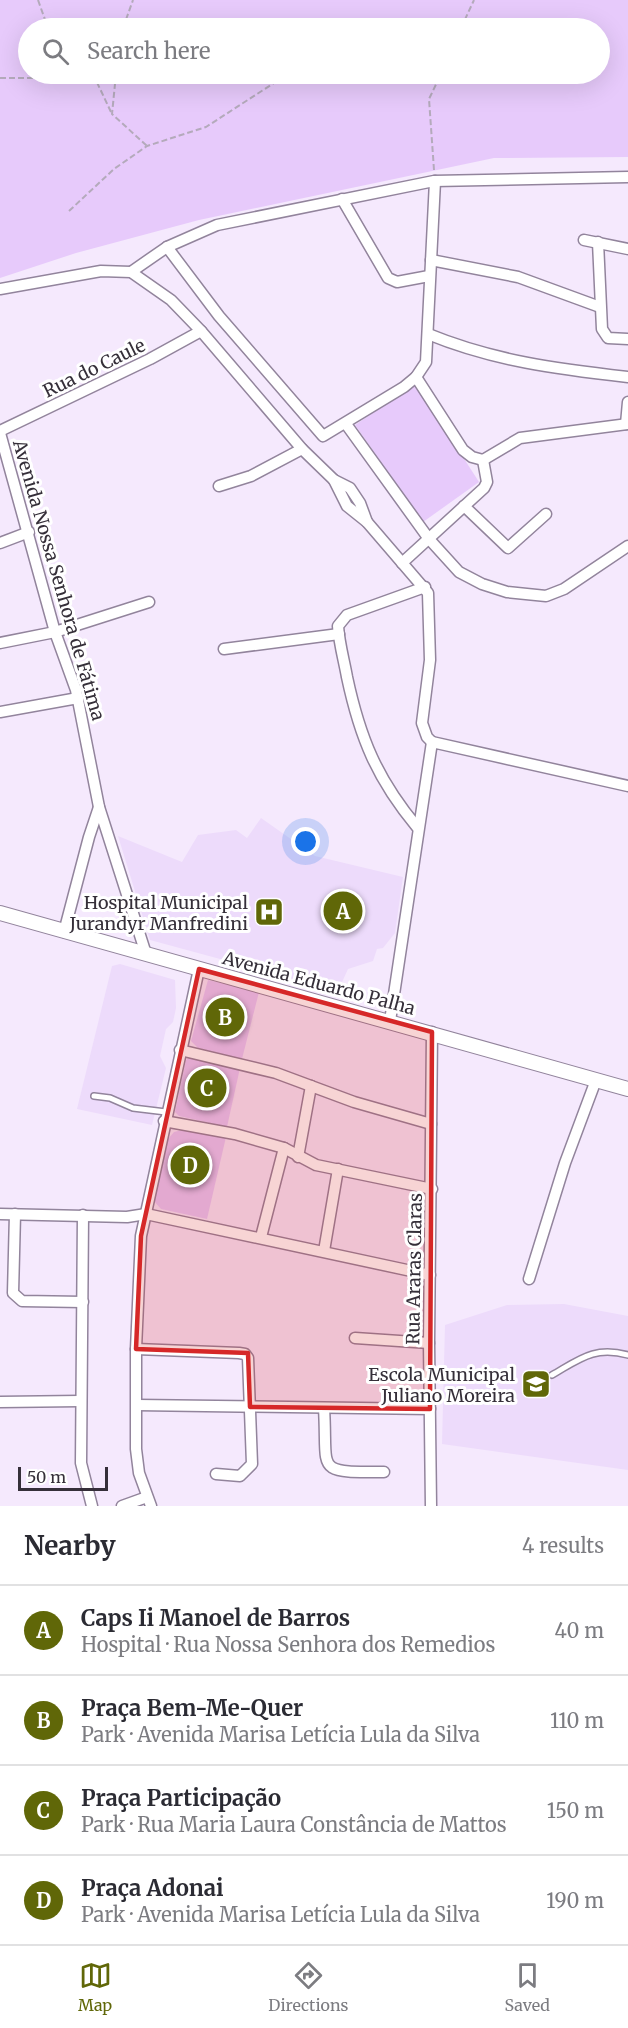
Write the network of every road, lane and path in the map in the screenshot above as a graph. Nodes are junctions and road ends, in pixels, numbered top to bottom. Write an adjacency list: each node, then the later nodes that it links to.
1 (38, 0): 4 (path)
2 (133, 0): 5 (path)
3 (474, 0): 6 (path)
4 (44, 18)
5 (127, 18)
6 (466, 18)
7 (0, 78): 8 (path)
8 (18, 78)
9 (98, 84): 13 (path)
10 (115, 84): 13 (path)
11 (272, 84): 15 (path)
12 (436, 84): 17 (path)
13 (112, 114): 15 (path)
14 (431, 145): 17 (path)
15 (147, 146): 19 (path)
16 (628, 177): 17 (street)
17 (435, 178): 18 (street); 24 (street)
18 (342, 199): 22 (street); 26 (street)
19 (69, 211)
20 (584, 240): 21 (street)
21 (598, 242): 23 (street); 28 (street)
22 (167, 248): 25 (street); 35 (street)
23 (628, 249)
24 (431, 260): 26 (street); 28 (street)
25 (131, 272): 27 (street); 29 (street)
26 (429, 276): 30 (street)
27 (0, 289)
28 (600, 307): 31 (street)
29 (201, 331): 37 (street, Rua do Caule); 38 (street)
30 (428, 334): 32 (street); 33 (street)
31 (628, 339)
32 (416, 377): 35 (street); 39 (street)
33 (628, 377)
34 (628, 402): 36 (street)
35 (346, 424): 44 (street)
36 (627, 424): 39 (street)
37 (0, 432): 43 (street, Avenida Nossa Senhora de Fátima)
38 (302, 449): 40 (street); 47 (street)
39 (483, 460): 41 (street)
40 (219, 486)
41 (464, 506): 42 (street); 44 (street)
42 (546, 514)
43 (29, 532): 45 (street); 50 (street, Avenida Nossa Senhora de Fátima)
44 (429, 538): 46 (street); 47 (street)
45 (0, 543)
46 (628, 546)
47 (402, 562): 48 (street)
48 (425, 587): 51 (street); 56 (street)
49 (149, 602): 50 (street)
50 (55, 632): 52 (street); 54 (street, Avenida Nossa Senhora de Fátima)
51 (339, 634): 53 (street); 59 (street)
52 (0, 643)
53 (224, 649)
54 (78, 698): 55 (street); 58 (street, Avenida Nossa Senhora de Fátima)
55 (0, 712)
56 (432, 742): 57 (street); 59 (street)
57 (628, 786)
58 (99, 807): 61 (street); 62 (street, Avenida Nossa Senhora de Fátima)
59 (417, 827): 64 (street)
60 (0, 912): 61 (street, Avenida Eduardo Palha)
61 (64, 932): 62 (street, Avenida Eduardo Palha)
62 (146, 954): 63 (street, Avenida Eduardo Palha)
63 (199, 969): 64 (street, Avenida Eduardo Palha); 66 (street)
64 (390, 1021): 65 (street, Avenida Eduardo Palha)
65 (432, 1032): 67 (street, Avenida Eduardo Palha); 72 (street, Rua Araras Claras)
66 (180, 1050): 68 (street); 71 (street)
67 (596, 1080): 69 (street, Avenida Eduardo Palha); 84 (street)
68 (311, 1086): 72 (street); 74 (street)
69 (628, 1089)
70 (94, 1096): 71 (lane)
71 (165, 1117): 73 (street); 79 (street)
72 (431, 1124): 76 (street, Rua Araras Claras)
73 (284, 1148): 74 (street); 81 (street)
74 (298, 1157): 75 (street)
75 (338, 1169): 76 (street); 82 (street)
76 (432, 1189): 83 (street, Rua Araras Claras)
77 (0, 1214): 78 (street)
78 (15, 1214): 80 (street); 85 (street)
79 (146, 1214): 80 (street); 81 (street); 88 (street)
80 (83, 1215): 85 (street)
81 (261, 1237): 82 (street)
82 (324, 1251): 83 (street)
83 (430, 1275): 87 (street, Rua Araras Claras)
84 (529, 1279)
85 (83, 1302): 91 (street)
86 (355, 1338): 87 (street)
87 (429, 1343): 96 (street, Rua Araras Claras)
88 (136, 1349): 93 (street); 94 (street)
89 (628, 1355): 90 (lane)
90 (552, 1375)
91 (80, 1401): 92 (street); 100 (street)
92 (0, 1402)
93 (137, 1406): 94 (street); 99 (street)
94 (250, 1407): 95 (street); 98 (street)
95 (324, 1408): 96 (street); 97 (street)
96 (430, 1409): 102 (street, Rua Araras Claras)
97 (384, 1472)
98 (216, 1474)
99 (149, 1502): 101 (street)
100 (92, 1506)
101 (122, 1506)
102 (430, 1506)

